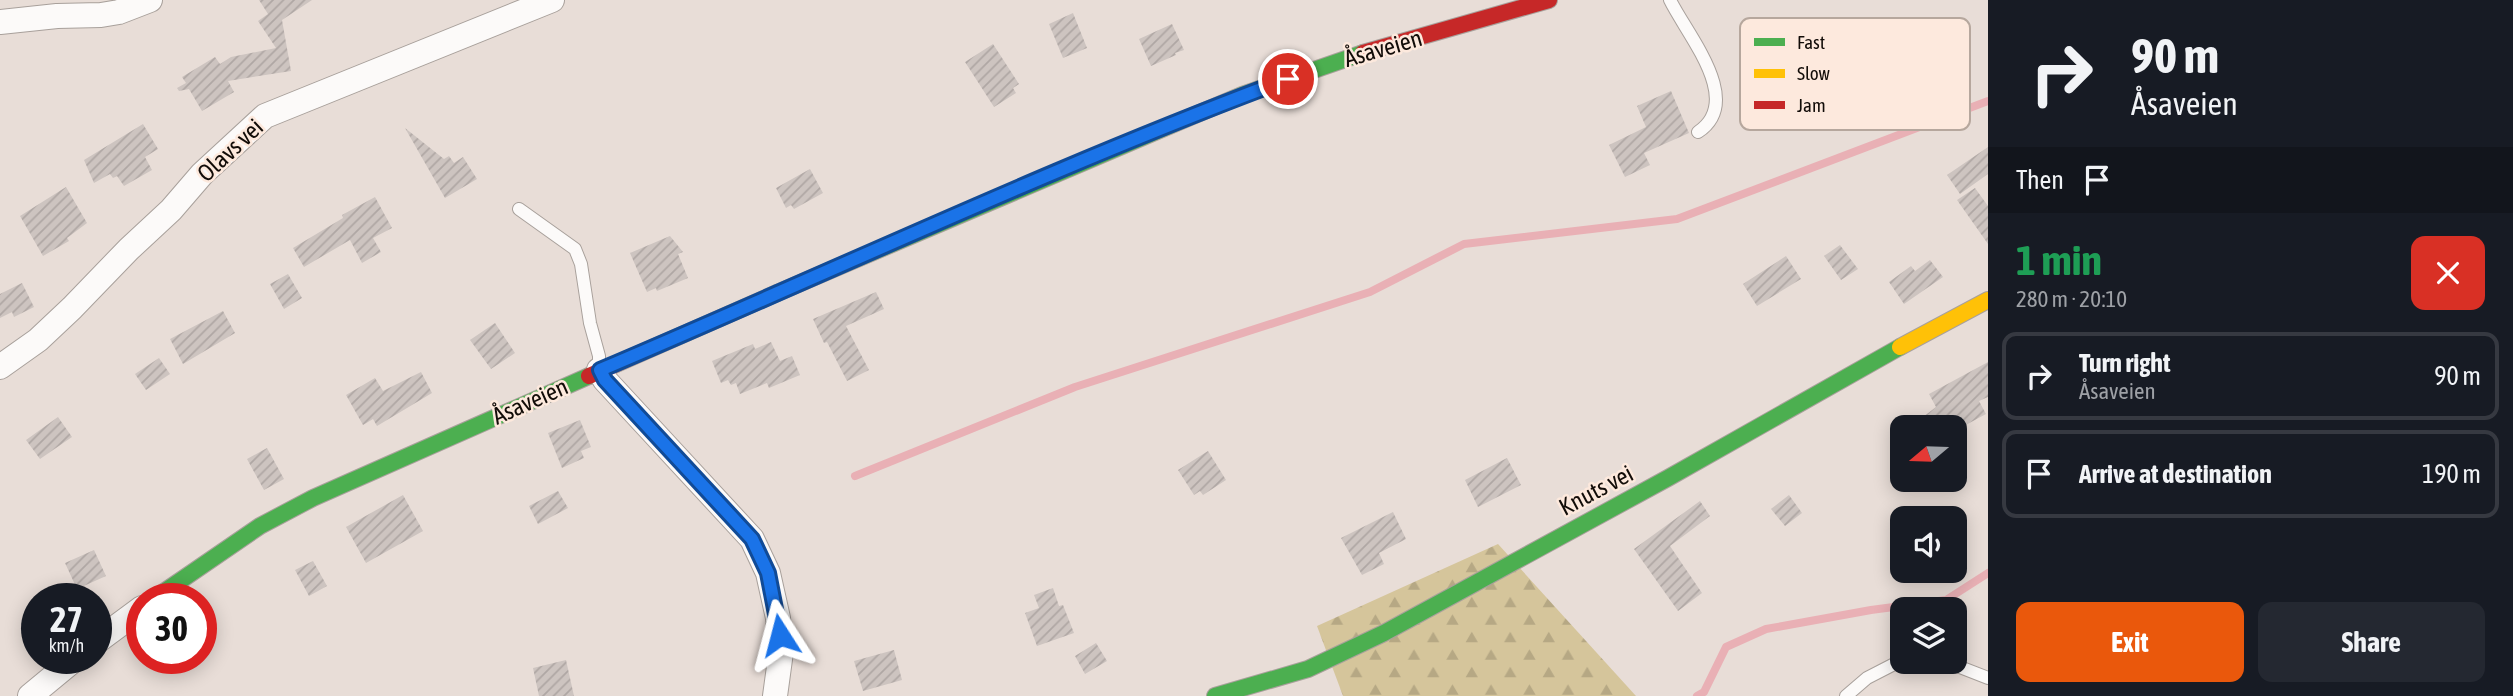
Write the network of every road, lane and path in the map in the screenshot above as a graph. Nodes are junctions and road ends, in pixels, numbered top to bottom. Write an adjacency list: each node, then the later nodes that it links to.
1 (150, 0): 5 (street)
2 (552, 0): 9 (street, Olavs vei)
3 (1549, 0): 10 (street, Åsaveien)
4 (1670, 0): 6 (lane)
5 (0, 22)
6 (1698, 132)
7 (519, 209): 10 (lane)
8 (1988, 300): 18 (street, Knuts vei)
9 (0, 367)
10 (600, 370): 11 (street, Åsaveien); 17 (street)
11 (177, 583)
12 (1890, 666): 19 (lane)
13 (1967, 670): 15 (lane)
14 (57, 674): 16 (street)
15 (1988, 678)
16 (30, 696)
17 (775, 696)
18 (1215, 696)
19 (1846, 696)

